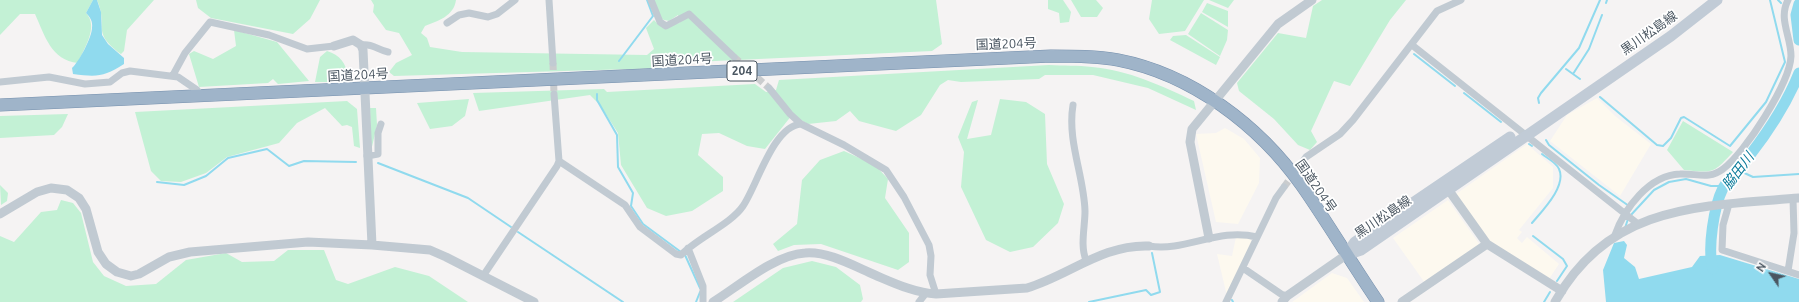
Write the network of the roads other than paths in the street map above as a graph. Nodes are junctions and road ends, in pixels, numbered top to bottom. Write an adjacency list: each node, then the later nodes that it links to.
1 (515, 0): 9 (street)
2 (549, 0): 15 (street)
3 (651, 0): 14 (street)
4 (1312, 0): 22 (street)
5 (1461, 0): 11 (street)
6 (1706, 0): 27 (main road, 黒川松島線)
7 (1717, 0): 27 (main road, 黒川松島線)
8 (1788, 0): 35 (street)
9 (447, 23)
10 (361, 45): 12 (street); 13 (street); 18 (street)
11 (1412, 45): 27 (street); 30 (street)
12 (334, 46): 16 (street)
13 (388, 52)
14 (734, 57)
15 (553, 63)
16 (173, 75): 17 (street); 21 (street)
17 (0, 82)
18 (364, 88): 21 (highway, 国道204号 / 204); 22 (highway, 国道204号 / 204); 28 (street)
19 (769, 88): 26 (street)
20 (554, 94): 29 (street)
21 (202, 96): 23 (highway, 国道204号 / 204)
22 (1215, 101): 40 (street); 45 (highway, 国道204号 / 204)
23 (0, 105)
24 (1073, 105): 46 (street)
25 (381, 124): 28 (street)
26 (801, 124): 44 (street); 53 (street)
27 (1523, 133): 31 (main road, 黒川松島線); 35 (street)
28 (367, 156): 42 (street)
29 (559, 161): 44 (street); 50 (street)
30 (1298, 168)
31 (1445, 186): 41 (street); 45 (main road, 黒川松島線)
32 (1284, 187): 39 (street)
33 (1796, 199): 34 (street); 48 (street)
34 (1728, 204): 37 (street); 48 (street)
35 (1626, 213): 37 (street); 38 (street)
36 (0, 214): 42 (street)
37 (1638, 224): 38 (street)
38 (1615, 235): 51 (street)
39 (1257, 237): 40 (street); 47 (street)
40 (1209, 238): 43 (street)
41 (1487, 244): 51 (street); 61 (street)
42 (372, 245): 50 (street)
43 (1149, 246): 46 (street)
44 (684, 251): 56 (street)
45 (1346, 255): 54 (street); 60 (highway, 国道204号 / 204)
46 (1086, 260): 53 (street)
47 (1243, 268): 54 (street); 59 (street)
48 (1788, 271): 49 (street)
49 (1799, 274)
50 (483, 276): 55 (street)
51 (1562, 291): 62 (street)
52 (926, 293): 53 (street); 57 (street); 58 (street)
53 (936, 294)
54 (1284, 299)
55 (534, 302)
56 (703, 302)
57 (713, 302)
58 (918, 302)
59 (1226, 302)
60 (1378, 302)
61 (1402, 302)
62 (1555, 302)

